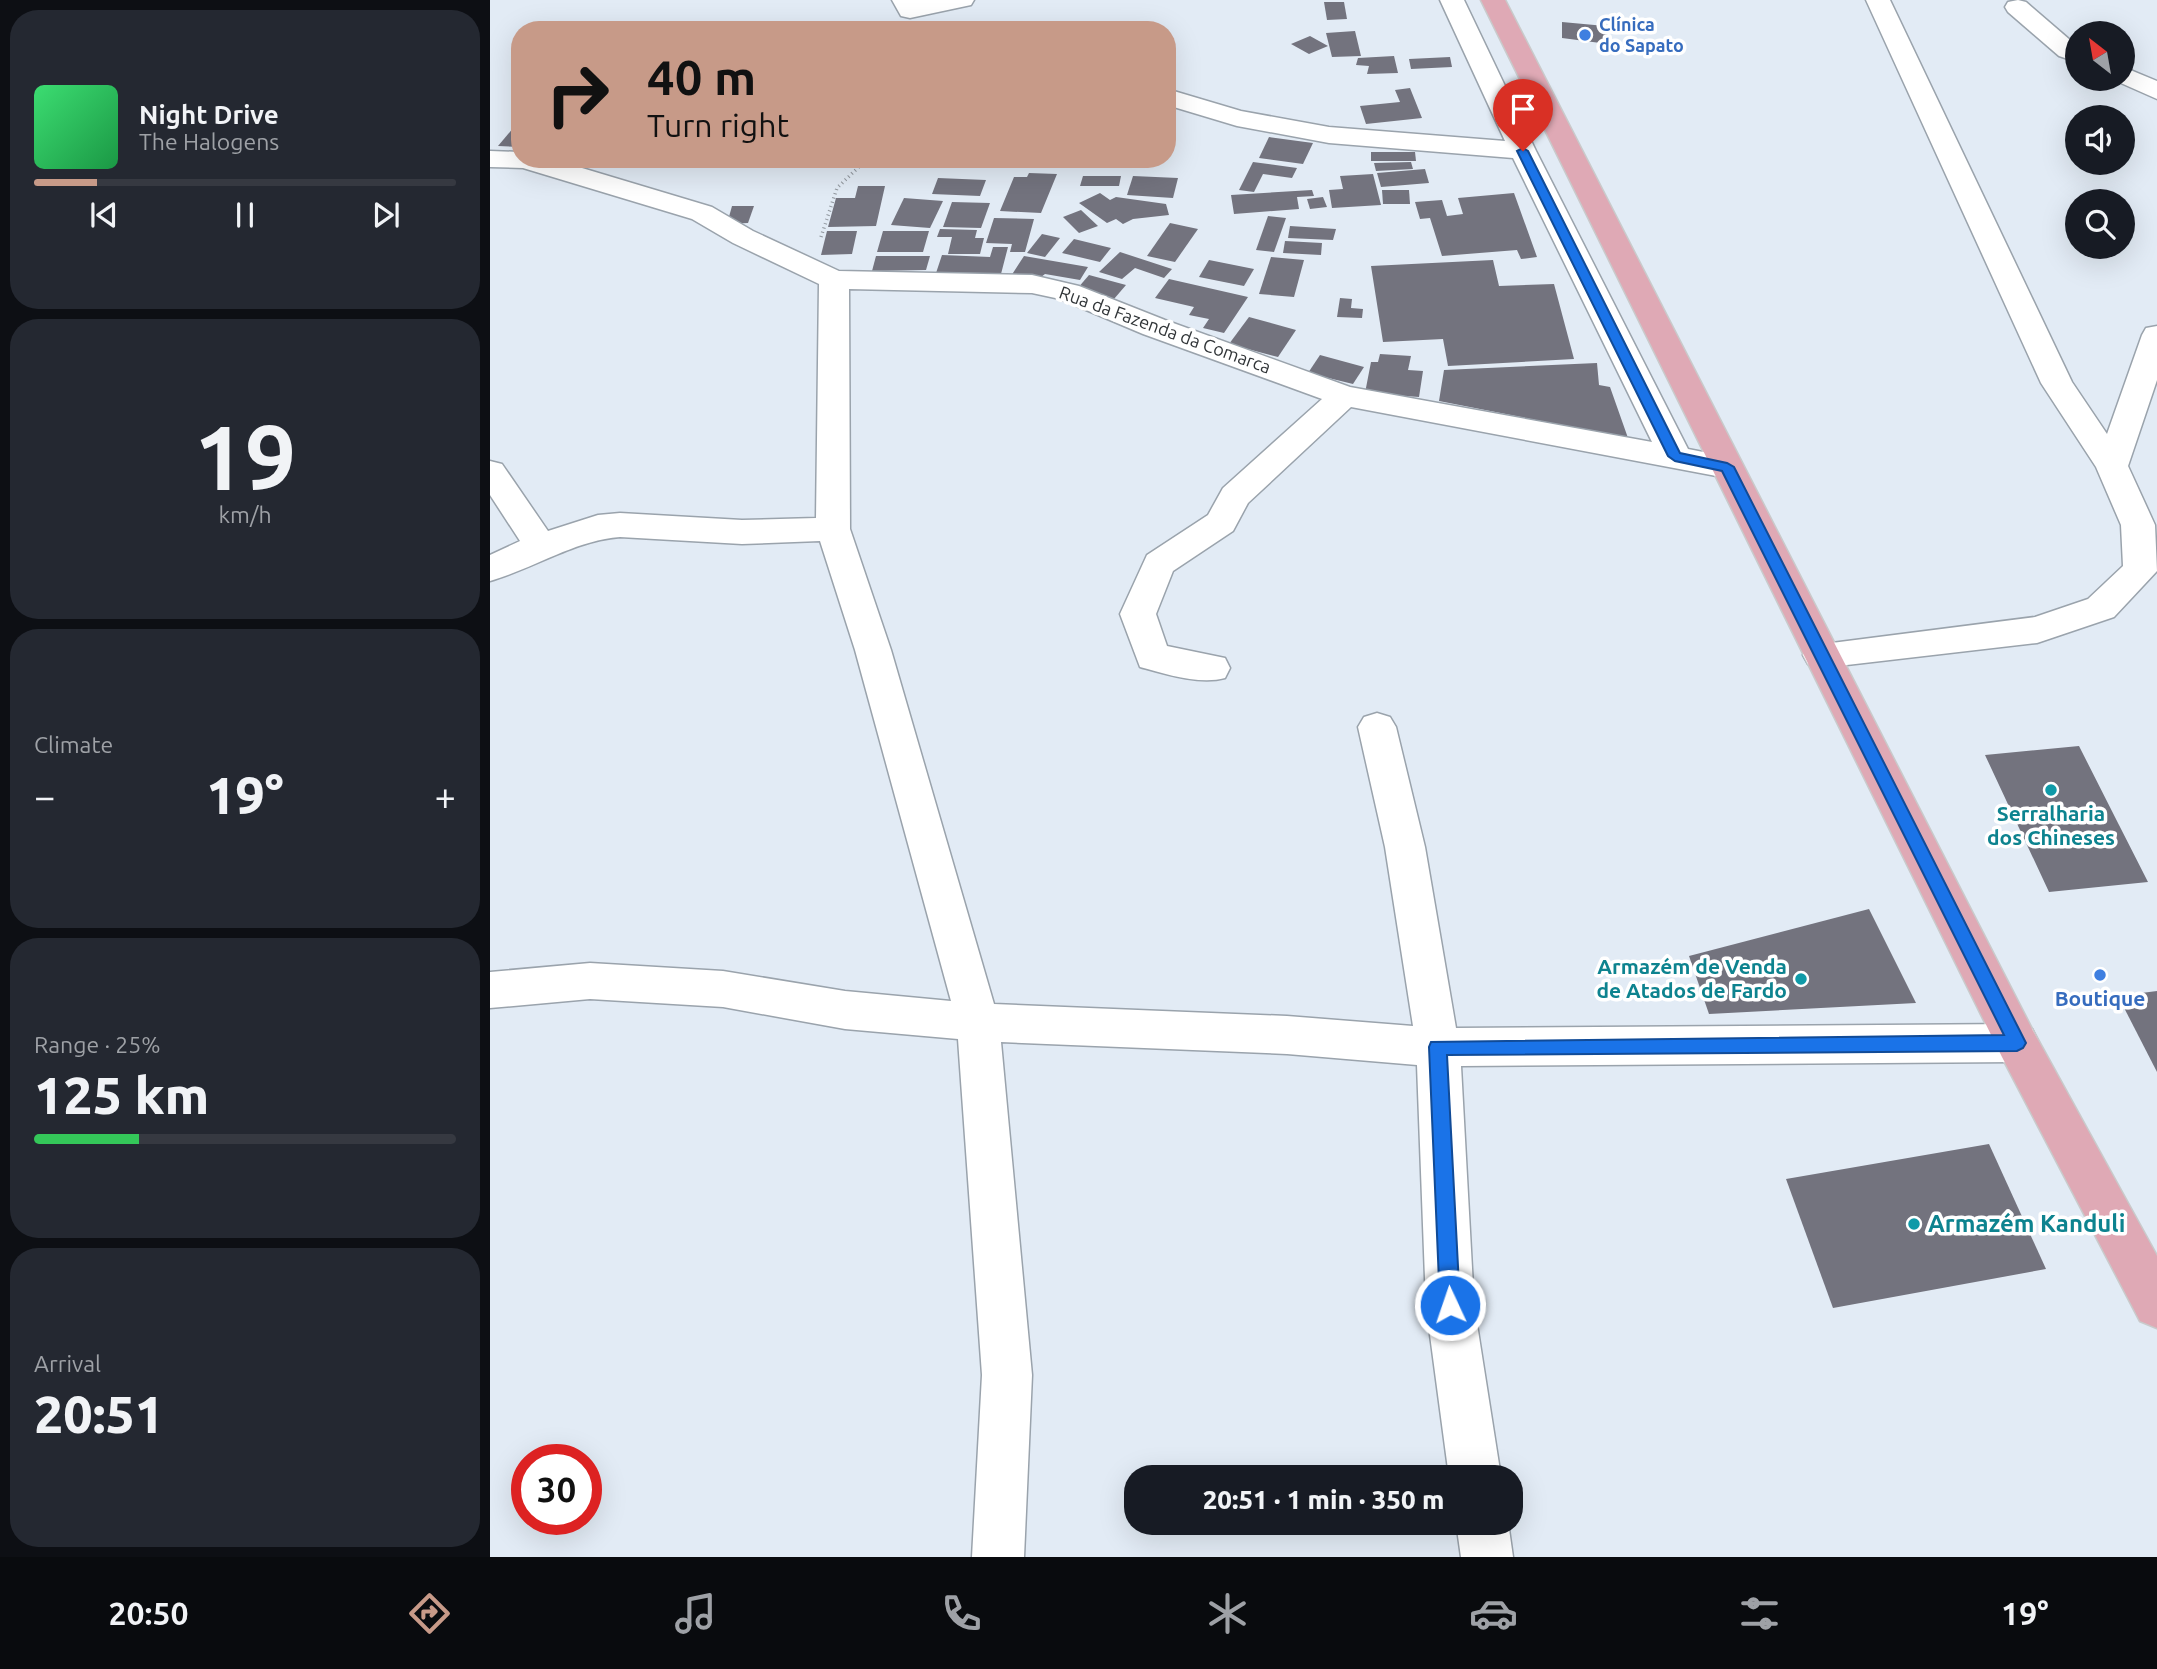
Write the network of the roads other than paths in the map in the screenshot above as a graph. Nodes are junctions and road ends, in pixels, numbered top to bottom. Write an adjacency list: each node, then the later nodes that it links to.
1 (904, 0): 2 (street)
2 (962, 0)
3 (1452, 0): 13 (street)
4 (1493, 0): 14 (main road)
5 (1878, 0): 22 (street)
6 (2017, 7): 7 (street)
7 (2065, 48)
8 (2135, 81): 9 (street)
9 (2157, 91)
10 (1176, 100): 13 (street)
11 (490, 159): 12 (street, Rua da Fazenda da Comarca)
12 (511, 160)
13 (1527, 160): 14 (street); 17 (street)
14 (1576, 167): 16 (main road)
15 (554, 168): 18 (street, Rua da Fazenda da Comarca)
16 (1621, 256): 17 (street); 23 (main road)
17 (1566, 259): 21 (street)
18 (834, 280): 20 (street, Rua da Fazenda da Comarca); 25 (street)
19 (2157, 335): 22 (street)
20 (1344, 396): 21 (street, Rua da Fazenda da Comarca); 29 (street)
21 (1675, 456): 23 (street, Rua da Fazenda da Comarca)
22 (2112, 466): 28 (street)
23 (1727, 467): 28 (main road)
24 (490, 472): 26 (street)
25 (833, 529): 26 (street); 32 (street)
26 (540, 546): 27 (street)
27 (490, 569)
28 (1821, 655): 33 (main road)
29 (1212, 668)
30 (1377, 727): 34 (street)
31 (490, 990): 32 (street)
32 (978, 1022): 34 (street); 38 (street)
33 (2017, 1043): 34 (street); 35 (main road)
34 (1438, 1047): 36 (street)
35 (2157, 1304)
36 (1473, 1465)
37 (1484, 1535): 39 (street)
38 (998, 1557)
39 (1487, 1557)

